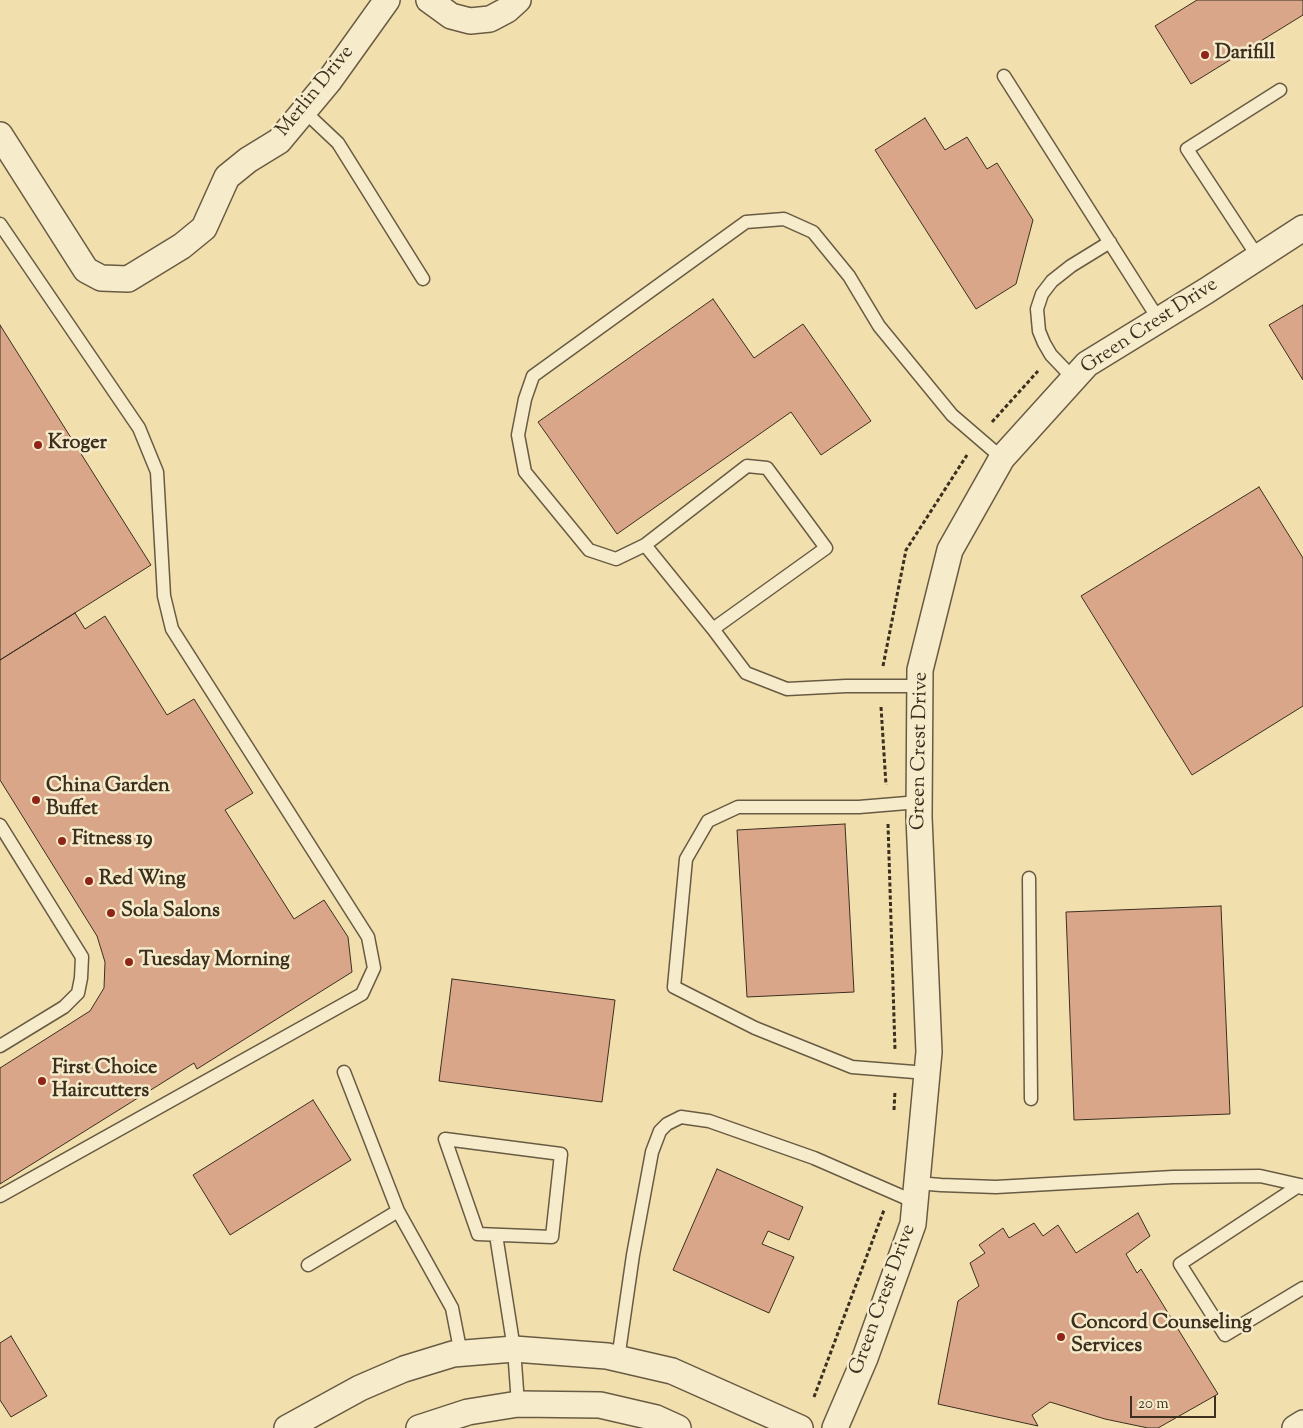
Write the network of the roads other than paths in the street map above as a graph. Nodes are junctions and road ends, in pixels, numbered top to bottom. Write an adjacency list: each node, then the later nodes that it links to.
1 (429, 0): 2 (street)
2 (518, 0)
3 (381, 3): 6 (street, Merlin Drive)
4 (1004, 76): 10 (lane)
5 (1280, 90): 11 (lane)
6 (304, 111): 7 (street, Merlin Drive); 12 (lane)
7 (0, 135)
8 (0, 224): 28 (lane)
9 (1303, 228): 11 (street, Green Crest Drive)
10 (1110, 242): 13 (lane); 14 (lane)
11 (1258, 257): 13 (street, Green Crest Drive)
12 (423, 279)
13 (1159, 320): 14 (street, Green Crest Drive)
14 (1074, 379): 15 (street, Green Crest Drive)
15 (1002, 458): 16 (lane); 18 (street, Green Crest Drive)
16 (644, 545): 17 (lane); 17 (lane)
17 (713, 629): 18 (lane)
18 (920, 686): 19 (street, Green Crest Drive)
19 (919, 802): 24 (street, Green Crest Drive); 24 (lane)
20 (0, 825): 22 (lane)
21 (1029, 878): 25 (lane)
22 (0, 1046)
23 (344, 1072): 29 (lane)
24 (927, 1073): 27 (street, Green Crest Drive)
25 (1031, 1099)
26 (1301, 1188): 27 (lane); 32 (lane)
27 (916, 1192): 35 (lane); 42 (street, Green Crest Drive)
28 (0, 1196)
29 (398, 1211): 31 (lane); 34 (lane)
30 (496, 1235): 30 (lane); 33 (lane)
31 (308, 1265)
32 (1303, 1288)
33 (514, 1349): 34 (street); 35 (street); 36 (lane)
34 (461, 1354): 38 (street)
35 (618, 1358): 41 (street)
36 (518, 1404): 39 (street); 40 (street)
37 (1303, 1423): 43 (street)
38 (287, 1428)
39 (418, 1428)
40 (678, 1428)
41 (800, 1428)
42 (835, 1428)
43 (1295, 1428)

